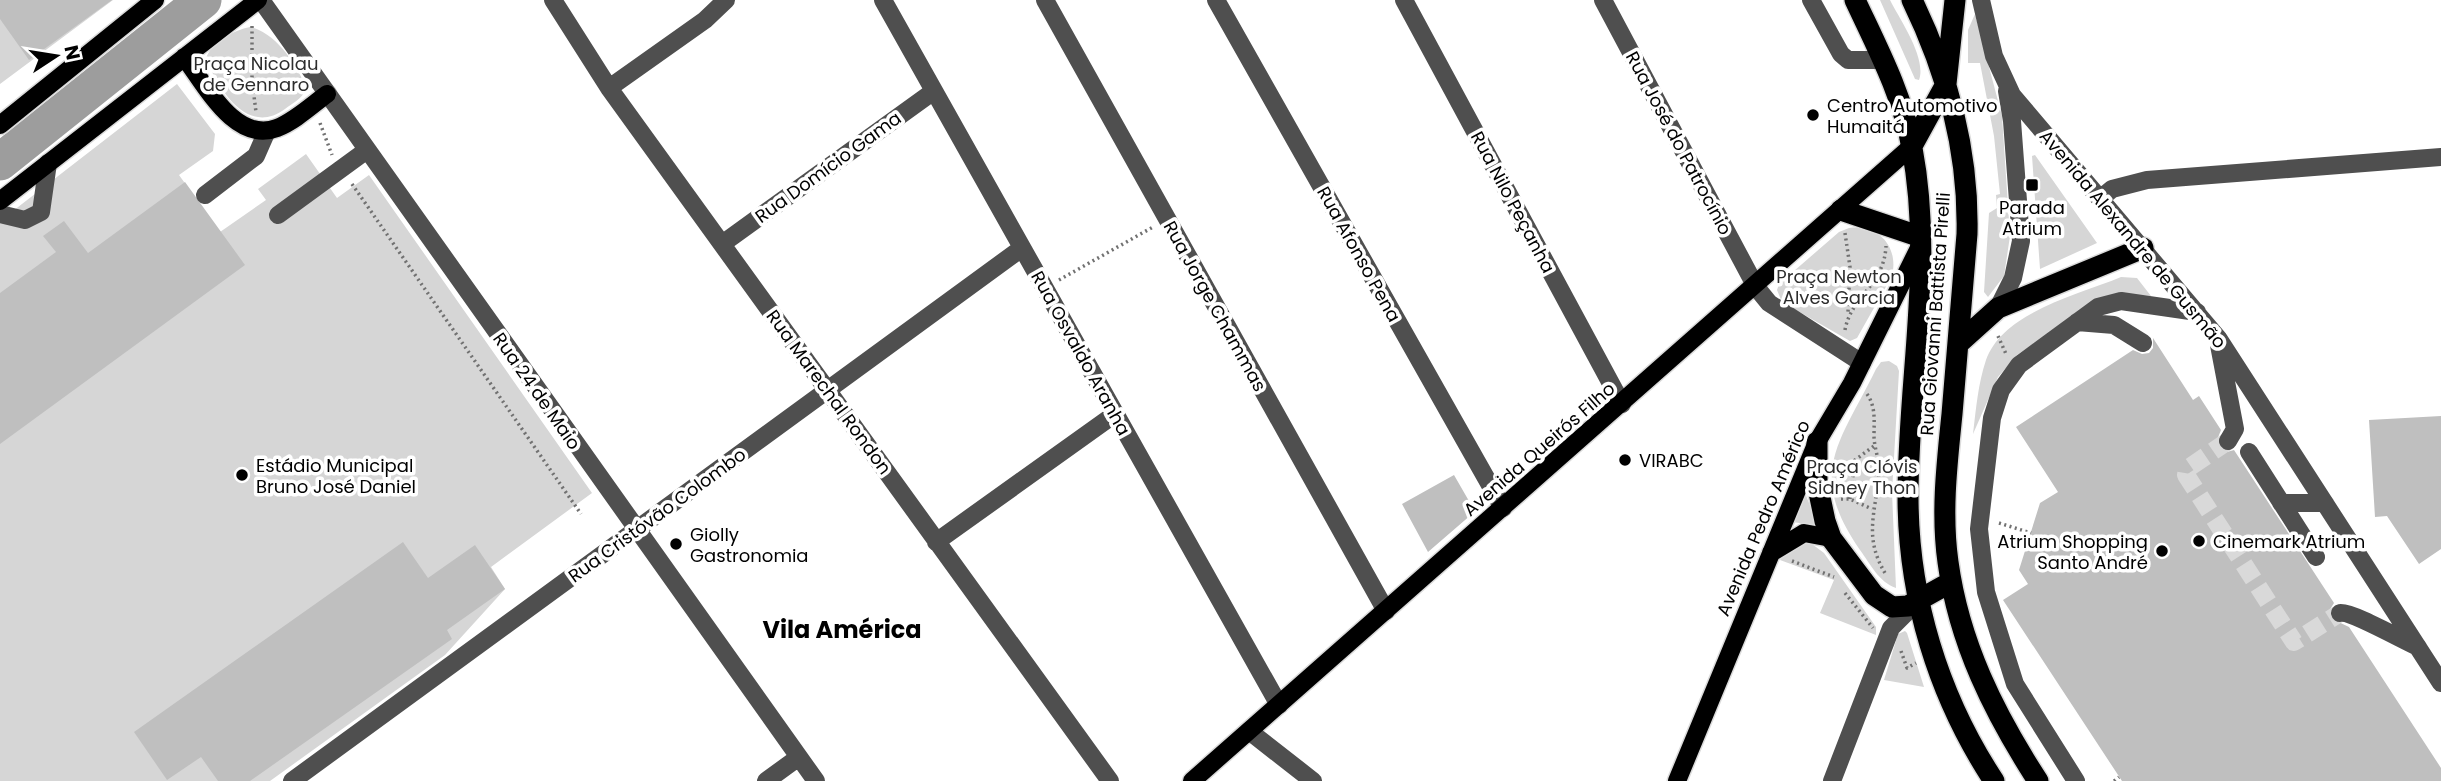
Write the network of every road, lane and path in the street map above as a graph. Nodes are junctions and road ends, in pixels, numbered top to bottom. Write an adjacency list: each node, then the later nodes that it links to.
1 (155, 0): 24 (main road)
2 (259, 0): 16 (main road); 22 (street, Rua 24 de Maio)
3 (553, 0): 20 (street, Rua Marechal Rondon)
4 (726, 0): 20 (street)
5 (883, 0): 21 (street, Rua Osvaldo Aranha)
6 (1045, 0): 37 (street, Rua Jorge Chammas)
7 (1216, 0): 65 (street, Rua Afonso Pena)
8 (1404, 0): 56 (street, Rua Nilo Peçanha)
9 (1603, 0): 43 (street, Rua José do Patrocínio)
10 (1811, 0): 17 (street)
11 (1855, 0): 17 (highway, Rua Giovanni Battista Pirelli)
12 (1912, 0): 18 (highway)
13 (1955, 0): 18 (highway)
14 (1981, 0): 19 (street, Avenida Alexandre de Gusmão)
15 (254, 29): 25 (path)
16 (184, 57): 25 (main road); 29 (main road)
17 (1884, 60): 26 (highway, Rua Giovanni Battista Pirelli)
18 (1947, 84): 26 (highway); 51 (highway, Rua Giovanni Battista Pirelli)
19 (2005, 85): 32 (street, Avenida Alexandre de Gusmão); 45 (street)
20 (608, 88): 40 (street, Rua Marechal Rondon)
21 (934, 91): 40 (street, Rua Domício Gama); 41 (street, Rua Osvaldo Aranha)
22 (327, 94): 23 (main road); 27 (street, Rua 24 de Maio)
23 (309, 107): 25 (main road); 30 (path)
24 (0, 125)
25 (263, 131): 31 (street)
26 (1912, 146): 34 (main road, Avenida Queirós Filho); 39 (highway, Rua Giovanni Battista Pirelli)
27 (367, 150): 30 (street); 68 (street, Rua 24 de Maio)
28 (2441, 157): 32 (street)
29 (48, 163): 33 (main road); 35 (street)
30 (341, 169): 36 (street); 66 (path)
31 (205, 195)
32 (2100, 199): 42 (street, Avenida Alexandre de Gusmão)
33 (0, 201)
34 (1839, 212): 38 (highway); 43 (main road, Avenida Queirós Filho); 47 (path)
35 (0, 214)
36 (278, 215)
37 (1167, 219): 44 (path); 78 (street, Rua Jorge Chammas)
38 (1886, 224): 39 (highway); 47 (path)
39 (1921, 239): 53 (main road, Avenida Pedro Américo); 76 (highway, Rua Giovanni Battista Pirelli)
40 (722, 244): 55 (street, Rua Marechal Rondon)
41 (1022, 248): 44 (street, Rua Osvaldo Aranha); 55 (street, Rua Cristóvão Colombo)
42 (2143, 248): 45 (highway); 46 (street, Avenida Alexandre de Gusmão)
43 (1756, 287): 52 (street); 56 (main road, Avenida Queirós Filho)
44 (1045, 288): 57 (street, Rua Osvaldo Aranha)
45 (1998, 308): 51 (highway)
46 (2197, 312): 48 (street); 49 (street, Avenida Alexandre de Gusmão)
47 (1848, 314): 52 (path)
48 (2077, 322): 50 (street); 97 (street)
49 (2218, 338): 58 (street); 64 (street, Avenida Alexandre de Gusmão)
50 (2143, 343)
51 (1958, 344): 75 (highway, Rua Giovanni Battista Pirelli)
52 (1842, 350): 53 (street)
53 (1862, 363): 54 (main road, Avenida Pedro Américo)
54 (1852, 383): 59 (main road, Avenida Pedro Américo); 60 (path)
55 (827, 390): 68 (street, Rua Cristóvão Colombo); 71 (street, Rua Marechal Rondon)
56 (1622, 404): 65 (main road, Avenida Queirós Filho)
57 (1115, 414): 71 (street); 83 (street, Rua Osvaldo Aranha)
58 (2228, 441)
59 (1817, 442): 70 (highway); 72 (main road, Avenida Pedro Américo)
60 (1874, 446): 62 (path); 77 (path)
61 (2249, 452): 63 (street)
62 (1850, 499)
63 (2281, 503): 64 (street); 73 (street)
64 (2325, 503): 81 (street, Avenida Alexandre de Gusmão)
65 (1503, 508): 78 (main road, Avenida Queirós Filho)
66 (581, 514)
67 (1995, 522): 69 (path)
68 (636, 530): 85 (street, Rua 24 de Maio); 87 (street, Rua Cristóvão Colombo)
69 (2031, 533)
70 (1831, 538): 72 (main road); 77 (highway)
71 (936, 542): 90 (street, Rua Marechal Rondon)
72 (1771, 553): 74 (path); 93 (main road, Avenida Pedro Américo)
73 (2316, 557)
74 (1836, 577)
75 (1951, 582): 76 (highway); 96 (highway, Rua Giovanni Battista Pirelli)
76 (1919, 600): 77 (highway); 94 (street); 95 (highway, Rua Giovanni Battista Pirelli)
77 (1882, 603): 80 (path)
78 (1386, 611): 83 (main road, Avenida Queirós Filho)
79 (2340, 613): 81 (street)
80 (1871, 627)
81 (2418, 647): 82 (street, Avenida Alexandre de Gusmão)
82 (2441, 683)
83 (1279, 705): 84 (main road, Avenida Queirós Filho)
84 (1249, 731): 91 (main road, Avenida Queirós Filho); 92 (street)
85 (799, 757): 88 (street); 89 (street, Rua 24 de Maio)
86 (2119, 777): 98 (path)
87 (292, 781)
88 (766, 781)
89 (816, 781)
90 (1110, 781)
91 (1192, 781)
92 (1312, 781)
93 (1677, 781)
94 (1832, 781)
95 (1994, 781)
96 (2038, 781)
97 (2076, 781)
98 (2114, 781)

